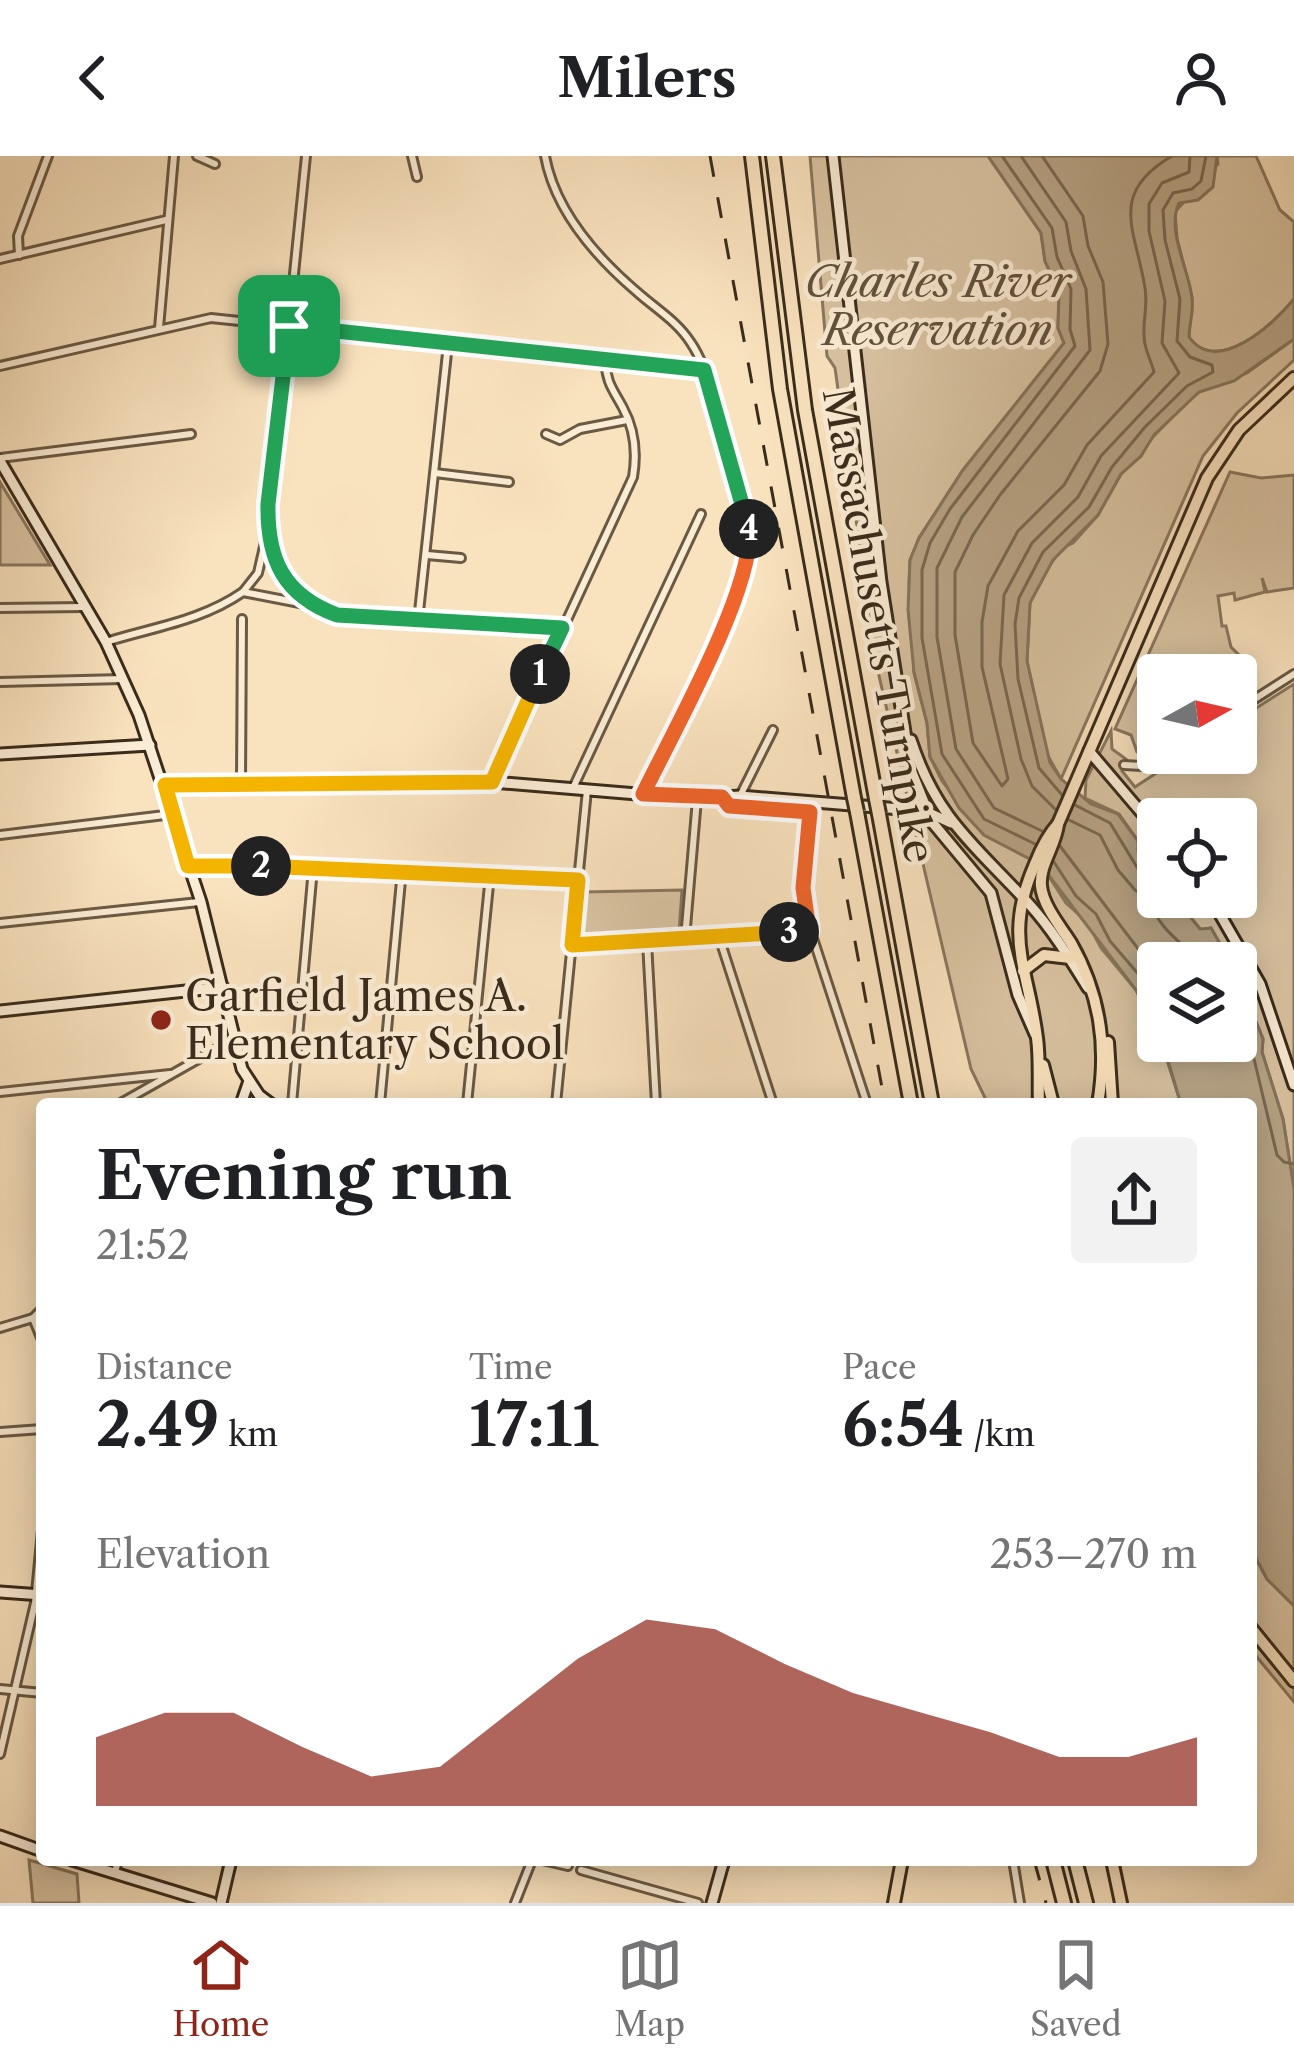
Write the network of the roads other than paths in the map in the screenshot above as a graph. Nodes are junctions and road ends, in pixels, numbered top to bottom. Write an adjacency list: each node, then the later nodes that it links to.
1 (48, 156): 13 (street)
2 (174, 156): 12 (street)
3 (197, 156): 10 (street)
4 (306, 156): 15 (street)
5 (412, 156): 11 (street)
6 (545, 156): 20 (street)
7 (752, 156): 103 (highway, Massachusetts Turnpike)
8 (773, 156): 104 (highway, Massachusetts Turnpike)
9 (832, 156): 44 (street)
10 (215, 164)
11 (417, 177)
12 (167, 219): 13 (street); 16 (street)
13 (19, 255): 14 (street)
14 (0, 259)
15 (289, 326): 16 (street); 17 (street); 29 (street)
16 (159, 328): 19 (street)
17 (448, 344): 18 (street); 26 (street)
18 (606, 362): 20 (street); 22 (street)
19 (0, 366)
20 (704, 370): 56 (street)
21 (1294, 378): 47 (main road)
22 (629, 420): 24 (street); 38 (street)
23 (191, 434): 25 (street)
24 (546, 434)
25 (0, 459): 34 (street)
26 (435, 473): 27 (street); 30 (street)
27 (509, 482)
28 (701, 514): 54 (street)
29 (268, 529): 32 (street); 33 (street)
30 (427, 555): 31 (street); 37 (street)
31 (460, 558)
32 (243, 592): 33 (street); 39 (street)
33 (310, 605): 37 (street)
34 (84, 607): 35 (street); 39 (street)
35 (0, 608)
36 (242, 619): 52 (street)
37 (418, 621): 38 (street)
38 (562, 628): 51 (street)
39 (106, 642): 41 (street)
40 (1294, 674): 43 (street)
41 (124, 679): 42 (street); 46 (street)
42 (0, 682)
43 (1257, 698)
44 (901, 706): 61 (street); 63 (street)
45 (772, 730): 57 (street)
46 (150, 746): 48 (street); 53 (street)
47 (1089, 751): 60 (street); 68 (main road)
48 (0, 754)
49 (1124, 765): 50 (street)
50 (1137, 765)
51 (492, 782): 52 (street); 54 (street)
52 (242, 784): 53 (street)
53 (165, 785): 62 (street)
54 (572, 789): 55 (street)
55 (587, 790): 56 (street); 70 (street)
56 (643, 794): 59 (street)
57 (740, 796): 58 (street); 61 (street)
58 (722, 797): 59 (street); 75 (street)
59 (697, 799): 77 (street)
60 (1137, 807)
61 (925, 811): 63 (street); 85 (street)
62 (173, 814): 64 (street); 65 (street)
63 (951, 824): 71 (street)
64 (0, 835)
65 (188, 866): 66 (street); 72 (street)
66 (313, 868): 67 (street); 96 (street)
67 (402, 871): 69 (street); 97 (street)
68 (1038, 872): 71 (main road); 83 (main road)
69 (490, 875): 70 (street); 98 (street)
70 (578, 880): 79 (street)
71 (1022, 896): 80 (street); 81 (main road)
72 (200, 902): 74 (street); 82 (street)
73 (1222, 918): 89 (street)
74 (0, 922)
75 (809, 930): 76 (street); 102 (street)
76 (719, 937): 77 (street); 101 (street)
77 (685, 939): 78 (street)
78 (647, 942): 79 (street); 100 (street)
79 (572, 945): 99 (street)
80 (1070, 958): 81 (main road); 83 (street)
81 (1023, 970): 85 (main road)
82 (224, 987): 84 (street); 86 (street)
83 (1099, 1006): 106 (main road); 107 (main road)
84 (0, 1011)
85 (1037, 1039): 105 (main road)
86 (234, 1040): 87 (street); 88 (street)
87 (170, 1074): 90 (street); 91 (street)
88 (249, 1081): 94 (street); 95 (street)
89 (1294, 1085)
90 (140, 1091): 92 (street); 93 (street)
91 (0, 1092)
92 (128, 1098)
93 (141, 1098)
94 (244, 1098)
95 (255, 1098)
96 (293, 1098)
97 (381, 1098)
98 (468, 1098)
99 (557, 1098)
100 (656, 1098)
101 (772, 1098)
102 (865, 1098)
103 (910, 1098)
104 (931, 1098)
105 (1049, 1098)
106 (1096, 1098)
107 (1112, 1098)
108 (36, 1315): 109 (street)
109 (33, 1318): 110 (street); 111 (street)
110 (36, 1325)
111 (0, 1328)
112 (36, 1429): 113 (street)
113 (0, 1432)
114 (0, 1592): 115 (street)
115 (36, 1595)
116 (36, 1607): 120 (street)
117 (1257, 1635): 118 (main road)
118 (1294, 1681)
119 (0, 1689): 120 (street)
120 (16, 1690): 121 (street); 122 (street)
121 (36, 1692)
122 (0, 1754)
123 (0, 1835): 124 (street)
124 (36, 1849)
125 (92, 1866): 136 (street)
126 (117, 1866): 136 (street)
127 (230, 1866): 137 (street)
128 (530, 1866): 138 (street)
129 (722, 1866): 140 (street)
130 (901, 1866): 141 (main road)
131 (1014, 1866): 142 (street)
132 (1055, 1866): 143 (highway)
133 (1077, 1866): 144 (highway)
134 (1113, 1866): 145 (main road)
135 (581, 1870): 139 (street)
136 (115, 1873): 137 (street)
137 (216, 1903)
138 (515, 1903)
139 (698, 1903)
140 (712, 1903)
141 (894, 1903)
142 (1019, 1903)
143 (1064, 1903)
144 (1086, 1903)
145 (1121, 1903)

